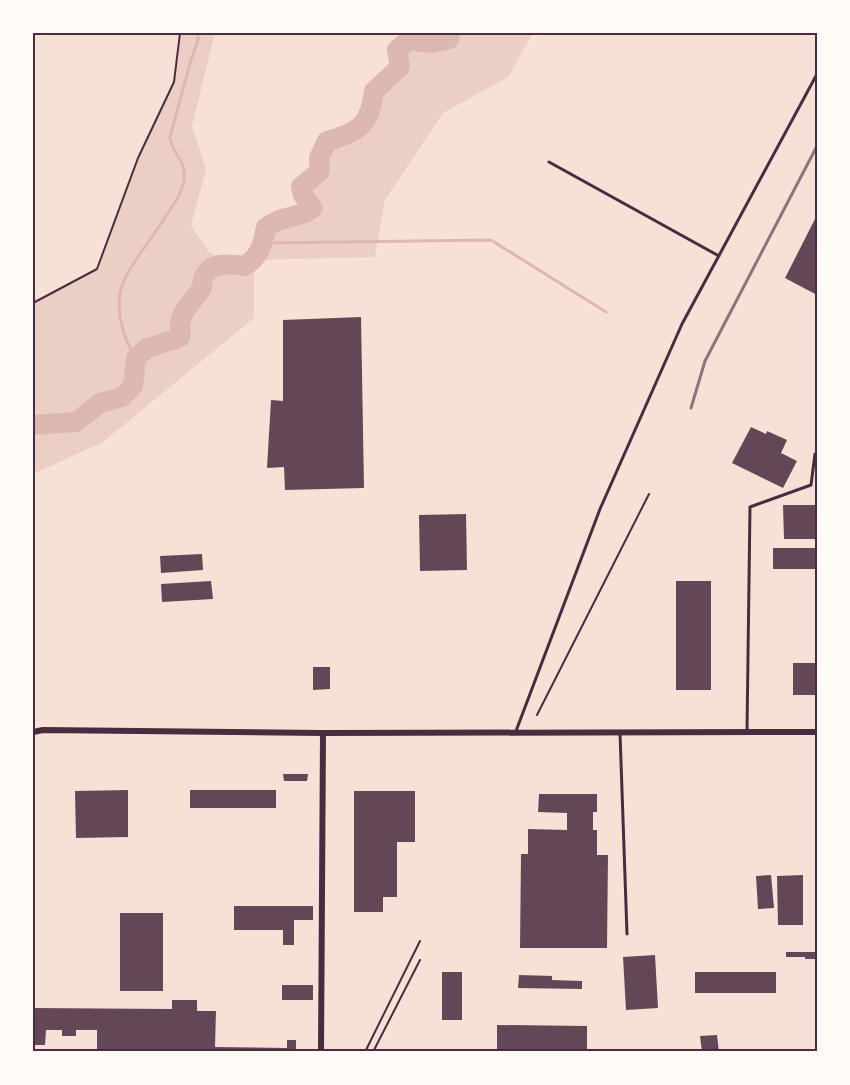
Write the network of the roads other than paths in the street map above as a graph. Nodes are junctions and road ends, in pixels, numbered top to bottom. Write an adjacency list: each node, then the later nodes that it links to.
1 (817, 74): 3 (lane)
2 (549, 162): 3 (lane)
3 (718, 256): 8 (lane)
4 (815, 454): 10 (lane)
5 (33, 732): 7 (street)
6 (817, 732): 10 (street)
7 (323, 733): 8 (street); 12 (street)
8 (516, 733): 9 (street)
9 (620, 733): 10 (street); 11 (lane)
10 (747, 733)
11 (627, 934)
12 (321, 1052)

